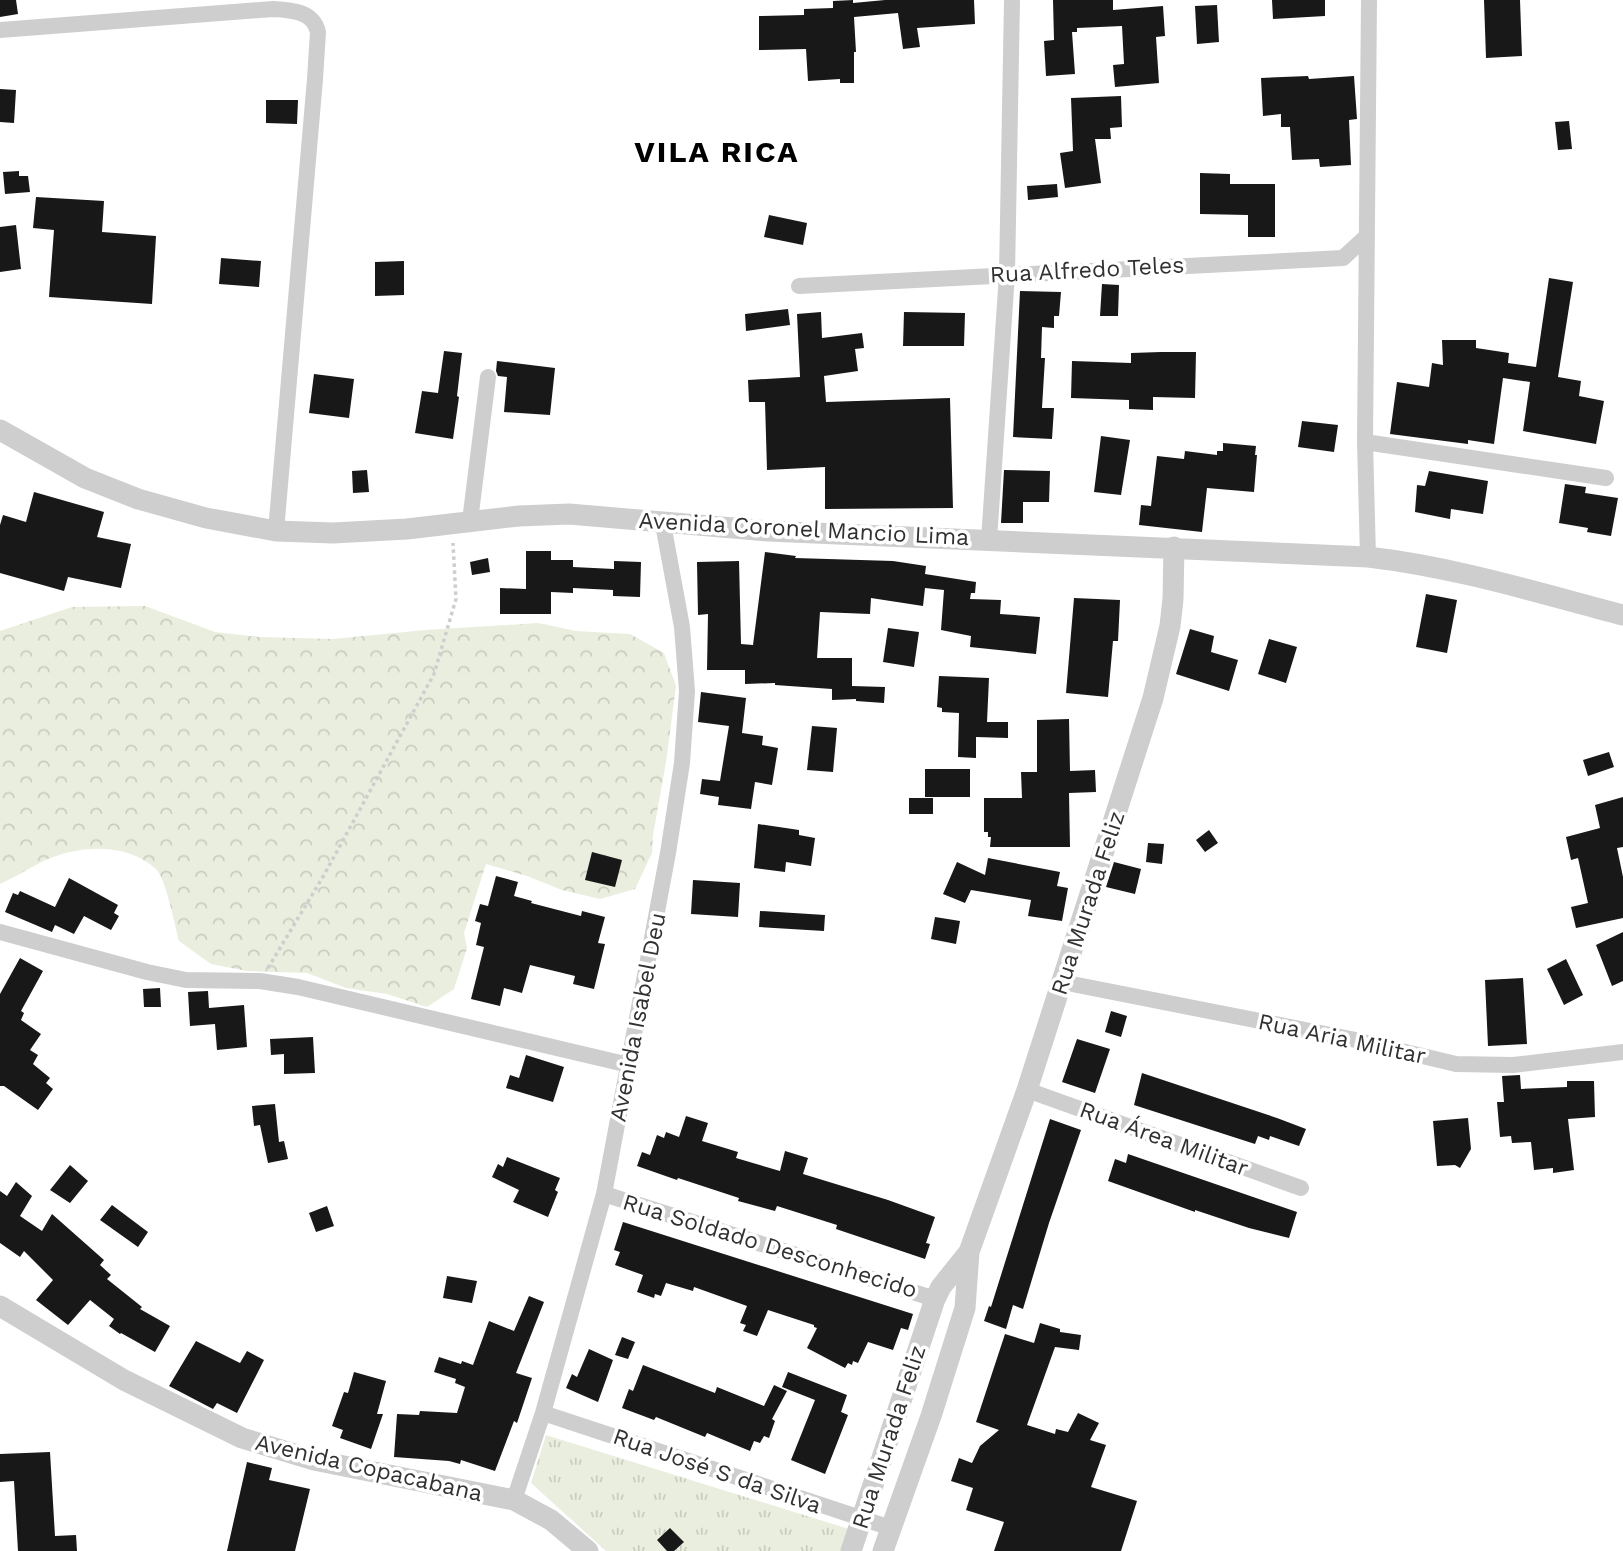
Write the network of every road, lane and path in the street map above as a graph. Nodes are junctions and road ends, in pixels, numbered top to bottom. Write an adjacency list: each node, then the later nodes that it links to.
1 (1012, 0): 5 (street)
2 (1369, 0): 4 (street)
3 (0, 30): 13 (street)
4 (1367, 236): 5 (street, Rua Alfredo Teles); 9 (street)
5 (1007, 274): 6 (street, Rua Alfredo Teles); 14 (street)
6 (799, 286)
7 (488, 377): 11 (street)
8 (0, 430): 13 (street, Avenida Coronel Mancio Lima)
9 (1365, 442): 10 (street); 16 (street)
10 (1606, 478)
11 (461, 522): 12 (street, Avenida Coronel Mancio Lima); 13 (street, Avenida Coronel Mancio Lima); 19 (path)
12 (663, 524): 14 (street, Avenida Coronel Mancio Lima); 22 (street, Avenida Isabel Deu)
13 (276, 531)
14 (989, 540): 15 (street, Avenida Coronel Mancio Lima)
15 (1174, 547): 16 (street, Avenida Coronel Mancio Lima); 20 (street, Rua Murada Feliz)
16 (1368, 557): 17 (street, Avenida Coronel Mancio Lima)
17 (1623, 615)
18 (0, 932): 19 (street)
19 (260, 981): 22 (street)
20 (1062, 982): 21 (street, Rua Aria Militar); 23 (street, Rua Murada Feliz)
21 (1623, 1052)
22 (629, 1065): 25 (street, Avenida Isabel Deu)
23 (1027, 1090): 24 (street, Rua Área Militar); 26 (street, Rua Murada Feliz)
24 (1301, 1188)
25 (604, 1194): 27 (street, Rua Soldado Desconhecido); 30 (street, Avenida Isabel Deu)
26 (970, 1252): 27 (street, Rua Murada Feliz); 31 (street, Rua Murada Feliz)
27 (935, 1299): 29 (street, Rua Murada Feliz)
28 (0, 1306): 32 (street, Avenida Copacabana)
29 (900, 1406): 31 (street); 33 (street, Rua Murada Feliz)
30 (543, 1413): 32 (street, Avenida Isabel Deu); 33 (street, Rua José S da Silva)
31 (931, 1416): 34 (street, Rua Murada Feliz)
32 (514, 1500): 35 (street, Avenida Copacabana)
33 (862, 1520): 34 (street, Rua José S da Silva); 36 (street, Rua Murada Feliz)
34 (891, 1528): 37 (street, Rua Murada Feliz)
35 (588, 1551)
36 (851, 1551)
37 (883, 1551)

